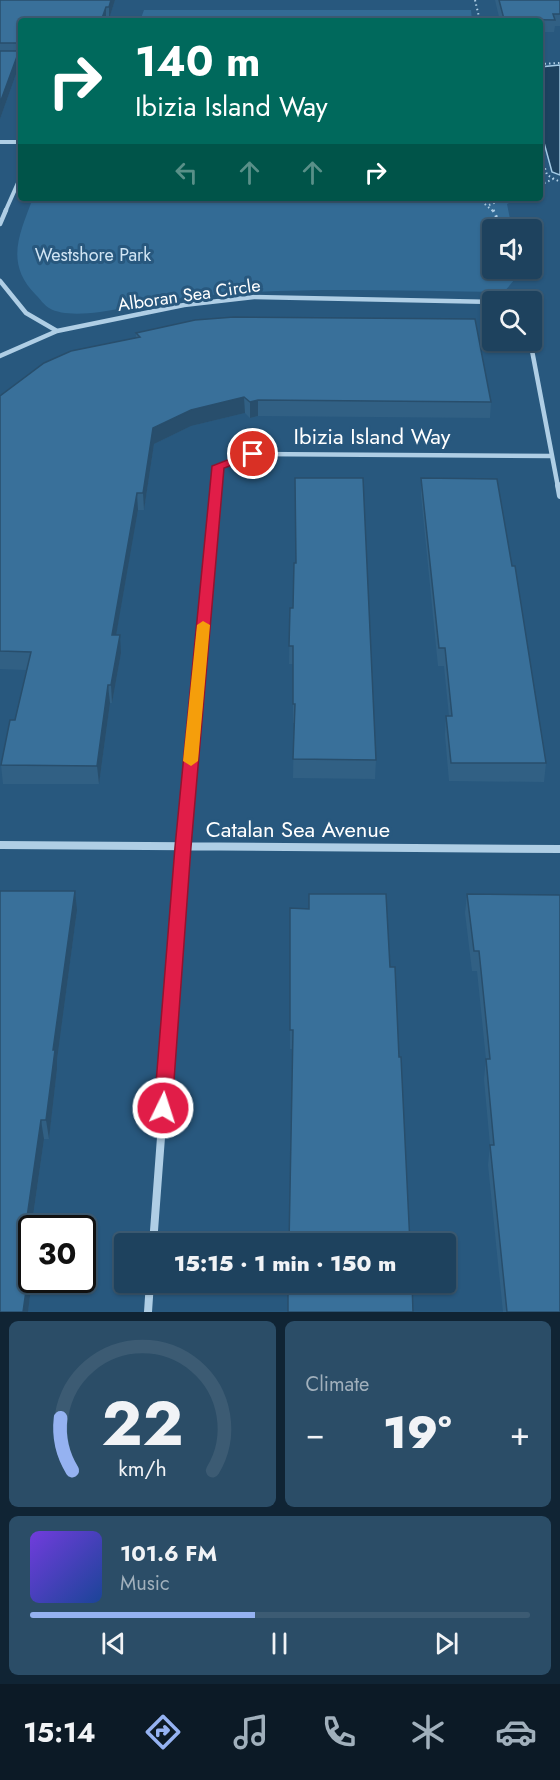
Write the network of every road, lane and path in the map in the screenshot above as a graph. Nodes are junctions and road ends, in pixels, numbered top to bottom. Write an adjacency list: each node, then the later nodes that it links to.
1 (475, 0): 2 (path)
2 (479, 18)
3 (0, 59): 4 (street)
4 (18, 59)
5 (560, 63): 6 (path)
6 (543, 64)
7 (0, 142): 8 (street)
8 (18, 142)
9 (543, 161): 10 (path)
10 (554, 179): 11 (path); 13 (path)
11 (560, 182)
12 (18, 183): 18 (street)
13 (543, 184)
14 (483, 201): 16 (path)
15 (499, 201): 16 (path)
16 (489, 205): 17 (path)
17 (500, 219)
18 (0, 224)
19 (0, 281): 21 (street)
20 (482, 302): 21 (street, Alboran Sea Circle)
21 (57, 332): 23 (street, Alboran Sea Circle)
22 (532, 351): 24 (street)
23 (0, 356)
24 (552, 456): 25 (street); 27 (street, Ibizia Island Way)
25 (560, 496)
26 (0, 845): 27 (street, Catalan Sea Avenue)
27 (183, 847): 28 (street, Catalan Sea Avenue); 29 (street, Ibizia Island Way)
28 (560, 849)
29 (154, 1233)
30 (149, 1293): 31 (street)
31 (148, 1312)

